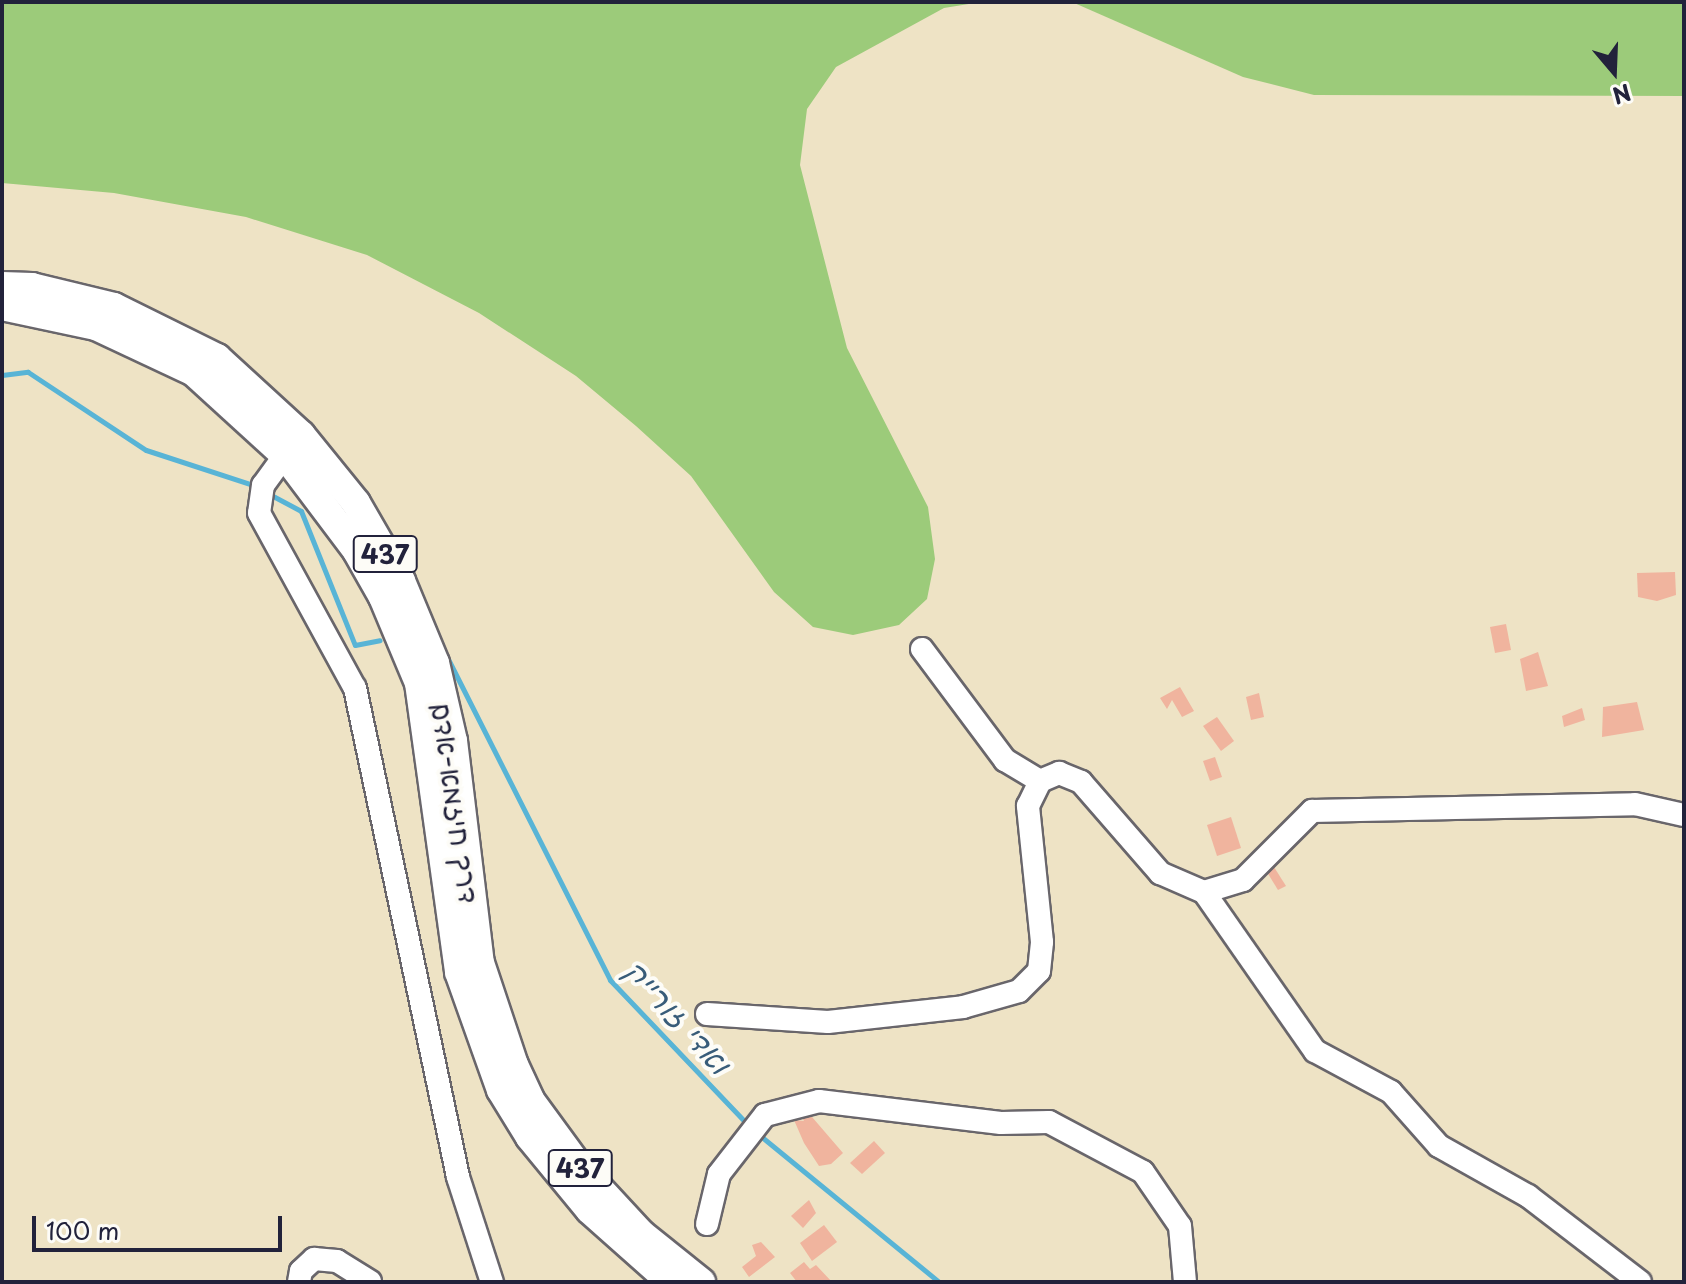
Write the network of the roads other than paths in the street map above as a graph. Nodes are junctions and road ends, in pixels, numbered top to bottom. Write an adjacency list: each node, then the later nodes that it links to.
1 (2, 286): 14 (main road, דרך חיזמא-אדם / 437)
2 (2, 306): 3 (main road, דרך חיזמא-אדם / 437)
3 (285, 455): 12 (street); 13 (main road, דרך חיזמא-אדם / 437)
4 (922, 649): 5 (street)
5 (1040, 781): 7 (street); 8 (street)
6 (1684, 815): 7 (street)
7 (1204, 892): 16 (street)
8 (707, 1014)
9 (707, 1224): 15 (street)
10 (299, 1282): 11 (street)
11 (370, 1282)
12 (492, 1282)
13 (671, 1282)
14 (701, 1282)
15 (1185, 1282)
16 (1640, 1282)

